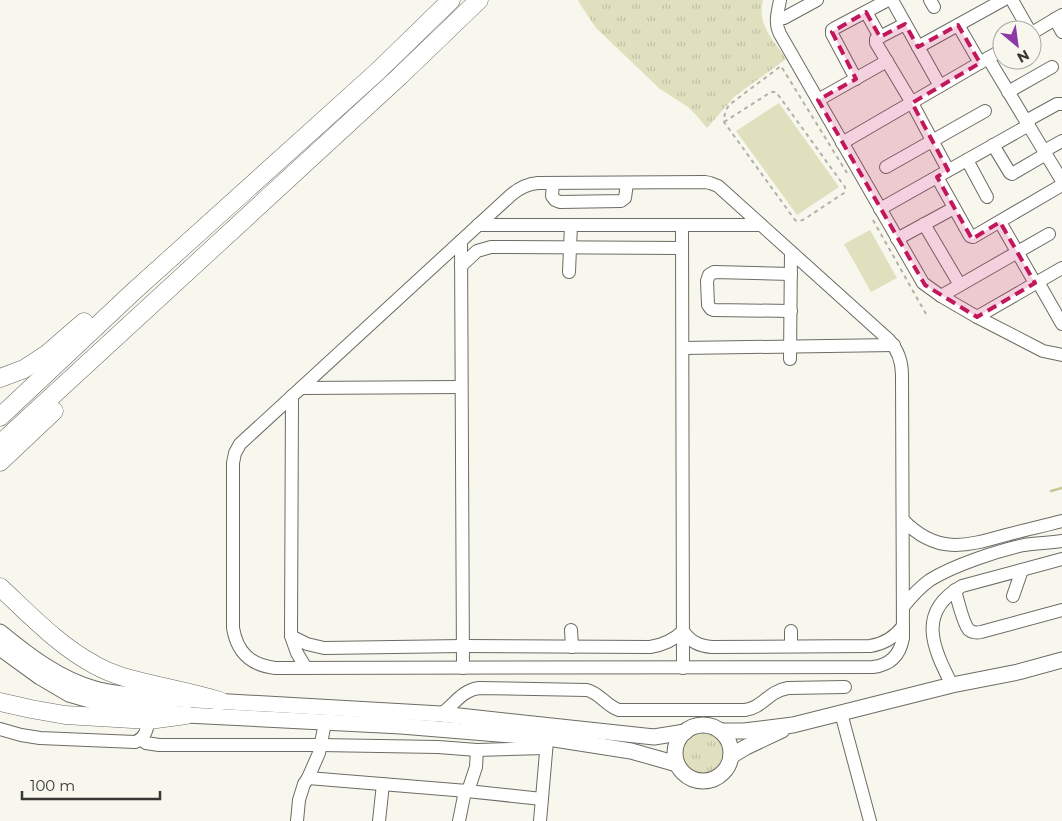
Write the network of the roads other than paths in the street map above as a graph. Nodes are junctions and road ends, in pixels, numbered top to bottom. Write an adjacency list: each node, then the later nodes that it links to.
1 (451, 0): 65 (highway)
2 (479, 0): 70 (highway)
3 (780, 0): 25 (street)
4 (817, 0): 10 (street)
5 (890, 0): 8 (street); 12 (street)
6 (1003, 0): 13 (street)
7 (1012, 0): 11 (street)
8 (866, 12): 16 (street); 22 (street)
9 (1058, 17): 14 (street); 15 (street)
10 (784, 18)
11 (1023, 20)
12 (905, 24): 16 (street); 17 (street)
13 (958, 25): 17 (street); 19 (street)
14 (1042, 27)
15 (1062, 32)
16 (880, 37): 20 (street)
17 (918, 47): 23 (street)
18 (992, 56): 19 (street)
19 (984, 61): 23 (street); 24 (street)
20 (887, 62): 22 (street); 26 (street)
21 (1052, 67): 24 (street)
22 (856, 79): 25 (street)
23 (940, 86): 26 (street)
24 (1008, 92): 29 (street)
25 (818, 100): 32 (street)
26 (912, 103): 30 (street); 32 (street)
27 (1062, 104): 29 (street)
28 (985, 111): 30 (street)
29 (1027, 123): 33 (street); 34 (street)
30 (932, 141): 36 (street); 37 (street)
31 (1062, 141): 34 (street)
32 (842, 143): 45 (street)
33 (993, 145): 34 (street); 35 (street)
34 (1045, 152): 39 (street)
35 (967, 160): 37 (street); 43 (street)
36 (886, 166)
37 (948, 170): 38 (street)
38 (937, 177): 44 (street); 45 (street)
39 (1062, 181)
40 (553, 183): 41 (street); 41 (street); 48 (street)
41 (627, 183): 51 (street)
42 (1062, 185): 46 (street)
43 (987, 197)
44 (954, 208): 46 (street); 47 (street)
45 (880, 209): 53 (street)
46 (1000, 222): 58 (street)
47 (924, 224): 53 (street); 64 (street)
48 (478, 225): 49 (street); 54 (street)
49 (570, 225): 50 (street); 55 (street)
50 (682, 225): 51 (street); 56 (street)
51 (761, 225): 57 (street)
52 (1049, 234): 58 (street)
53 (897, 239): 66 (street)
54 (460, 241): 59 (street); 78 (street)
55 (570, 247): 56 (street); 59 (street); 61 (street)
56 (682, 248): 73 (street)
57 (791, 252): 62 (street); 71 (street)
58 (1018, 252): 63 (street); 64 (street)
59 (461, 266): 77 (street)
60 (1062, 268): 63 (street)
61 (569, 272)
62 (791, 274): 67 (street); 67 (street)
63 (1037, 282): 68 (street); 69 (street)
64 (960, 285): 66 (street)
65 (133, 292): 76 (highway); 79 (highway)
66 (941, 296): 68 (street)
67 (791, 311): 72 (street)
68 (977, 317): 74 (street)
69 (1062, 324)
70 (121, 333): 80 (highway); 81 (highway)
71 (894, 345): 72 (street); 82 (street)
72 (791, 346): 73 (street); 75 (street)
73 (683, 348): 95 (street)
74 (1062, 354)
75 (790, 360)
76 (0, 378)
77 (461, 387): 78 (street); 98 (street)
78 (297, 392): 97 (street); 103 (street)
79 (0, 416)
80 (0, 444)
81 (0, 462)
82 (903, 520): 83 (street); 90 (street)
83 (1062, 520)
84 (1062, 541): 90 (street)
85 (1062, 559): 86 (street)
86 (1022, 570): 88 (street); 89 (street)
87 (0, 587): 108 (highway)
88 (955, 590): 91 (street); 106 (street)
89 (1013, 596)
90 (903, 607): 92 (street)
91 (1062, 610)
92 (903, 626): 99 (street); 105 (street)
93 (571, 630): 100 (street)
94 (791, 630): 99 (street)
95 (683, 631): 99 (street); 100 (street); 105 (street)
96 (0, 632): 108 (main road)
97 (291, 636): 98 (street); 103 (street)
98 (463, 646): 100 (street); 104 (street)
99 (791, 646)
100 (572, 647)
101 (0, 648): 112 (main road)
102 (1062, 660): 106 (main road)
103 (306, 668): 104 (street)
104 (463, 668): 105 (street)
105 (683, 668)
106 (952, 684): 110 (main road)
107 (844, 687): 111 (street)
108 (220, 701): 111 (main road)
109 (0, 702): 113 (highway)
110 (840, 713): 115 (main road); 133 (street)
111 (441, 714): 118 (main road)
112 (186, 716): 113 (highway); 114 (main road)
113 (149, 720): 119 (street)
114 (324, 723): 120 (main road); 121 (street)
115 (793, 725): 117 (main road); 123 (main road)
116 (0, 729): 119 (street)
117 (721, 731): 118 (main road); 123 (main road)
118 (685, 732): 124 (main road)
119 (141, 739): 121 (street)
120 (547, 743): 122 (street); 124 (main road); 128 (street)
121 (320, 745): 122 (street); 125 (street)
122 (477, 750): 127 (street)
123 (731, 756): 124 (main road)
124 (677, 764)
125 (308, 778): 126 (street); 129 (street)
126 (383, 784): 127 (street); 130 (street)
127 (467, 791): 128 (street); 131 (street)
128 (542, 799): 132 (street)
129 (297, 821)
130 (378, 821)
131 (459, 821)
132 (540, 821)
133 (870, 821)

